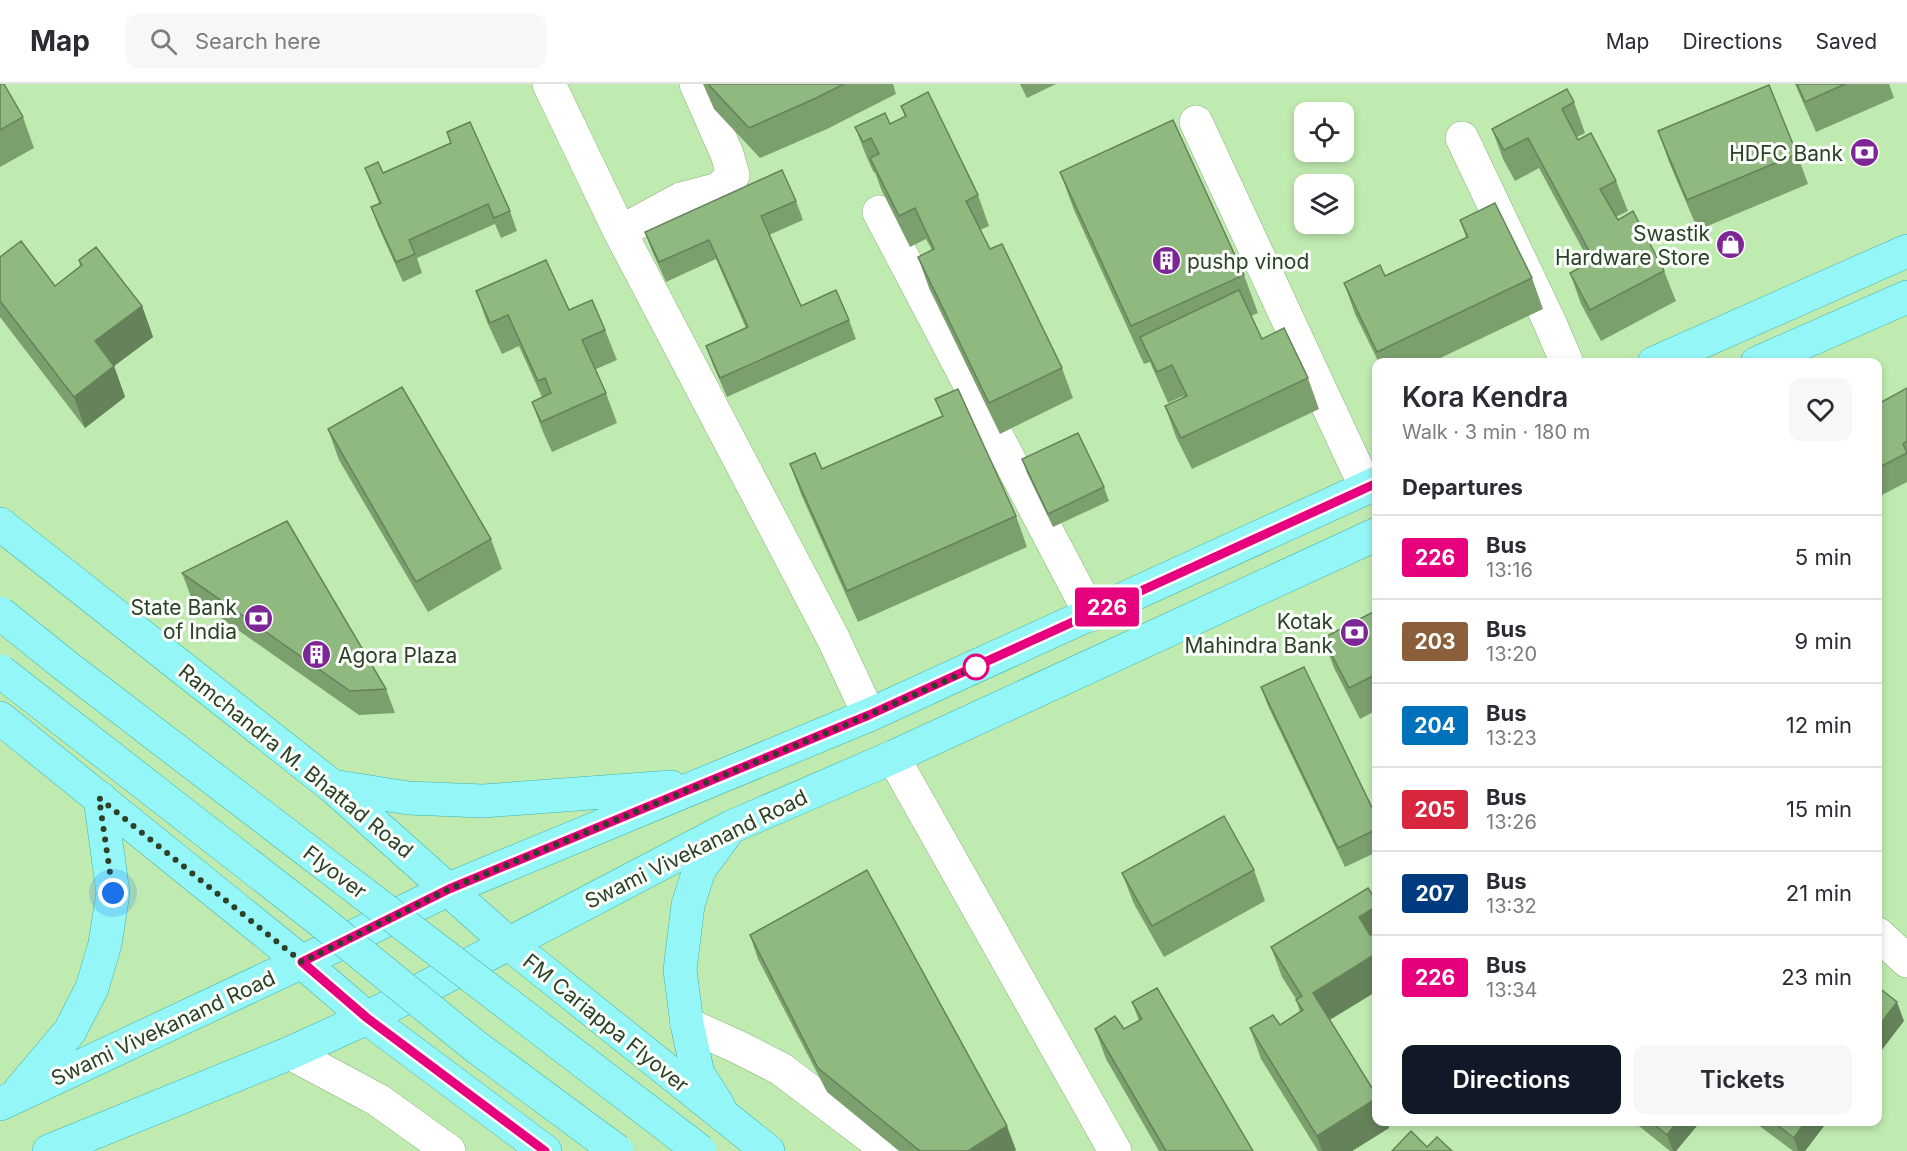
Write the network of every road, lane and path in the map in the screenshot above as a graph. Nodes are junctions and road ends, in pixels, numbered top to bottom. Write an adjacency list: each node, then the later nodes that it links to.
1 (549, 84): 6 (street)
2 (696, 84): 6 (street)
3 (1196, 122): 12 (street)
4 (1462, 138): 9 (street)
5 (879, 212): 16 (street)
6 (620, 232): 18 (street)
7 (1907, 250): 10 (main road)
8 (1907, 297): 11 (main road)
9 (1565, 358)
10 (1665, 358)
11 (1768, 358)
12 (1371, 485): 16 (main road, Swami Vivekanand Road)
13 (0, 524): 22 (main road, Ramchandra M. Bhattad Road)
14 (1372, 536): 20 (main road, Swami Vivekanand Road)
15 (0, 613): 39 (main road, Flyover, bridge)
16 (1090, 615): 18 (main road, Swami Vivekanand Road)
17 (0, 671): 38 (main road, bridge)
18 (869, 715): 21 (main road, Swami Vivekanand Road)
19 (0, 718): 23 (main road)
20 (893, 757): 24 (main road, Swami Vivekanand Road); 41 (street)
21 (699, 784): 22 (main road); 25 (main road, Swami Vivekanand Road)
22 (332, 786): 25 (main road, Ramchandra M. Bhattad Road)
23 (99, 798): 29 (main road); 33 (main road)
24 (731, 827): 27 (main road, Swami Vivekanand Road); 31 (main road)
25 (449, 889): 27 (main road, FM Cariappa Flyover); 29 (main road, Swami Vivekanand Road)
26 (1882, 938): 28 (street)
27 (508, 944): 30 (main road, Swami Vivekanand Road); 34 (main road, FM Cariappa Flyover)
28 (1907, 961)
29 (302, 962): 30 (main road); 33 (main road, Swami Vivekanand Road)
30 (367, 1018): 32 (main road, Swami Vivekanand Road); 37 (main road)
31 (687, 1024): 34 (main road); 40 (street)
32 (290, 1053): 35 (main road, Swami Vivekanand Road); 36 (street)
33 (7, 1101)
34 (749, 1137)
35 (49, 1151)
36 (449, 1151)
37 (545, 1151)
38 (617, 1151)
39 (700, 1151)
40 (888, 1151)
41 (1114, 1151)

